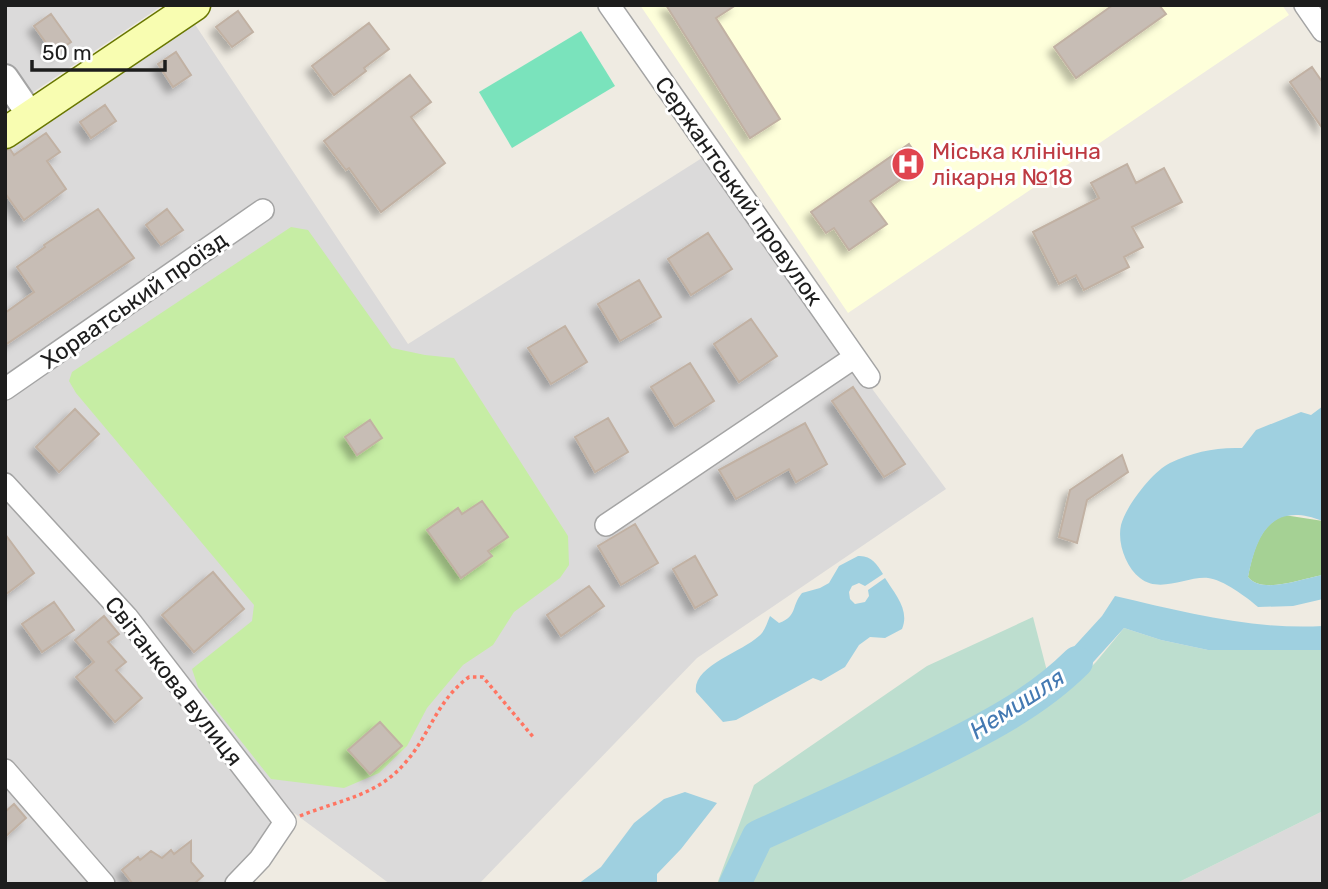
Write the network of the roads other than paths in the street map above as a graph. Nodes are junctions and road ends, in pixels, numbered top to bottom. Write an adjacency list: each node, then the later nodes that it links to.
1 (195, 5): 6 (main road)
2 (608, 5): 9 (street, Сержантський провулок)
3 (1305, 5): 4 (street)
4 (1323, 31)
5 (5, 78): 6 (street)
6 (31, 116): 7 (main road)
7 (5, 134)
8 (263, 210): 11 (street, Хорватський проїзд)
9 (855, 357): 10 (street, Сержантський провулок); 13 (street)
10 (869, 377)
11 (5, 389)
12 (5, 484): 16 (street, Світанкова вулиця)
13 (606, 525)
14 (5, 770): 15 (street)
15 (104, 884)
16 (236, 884)

